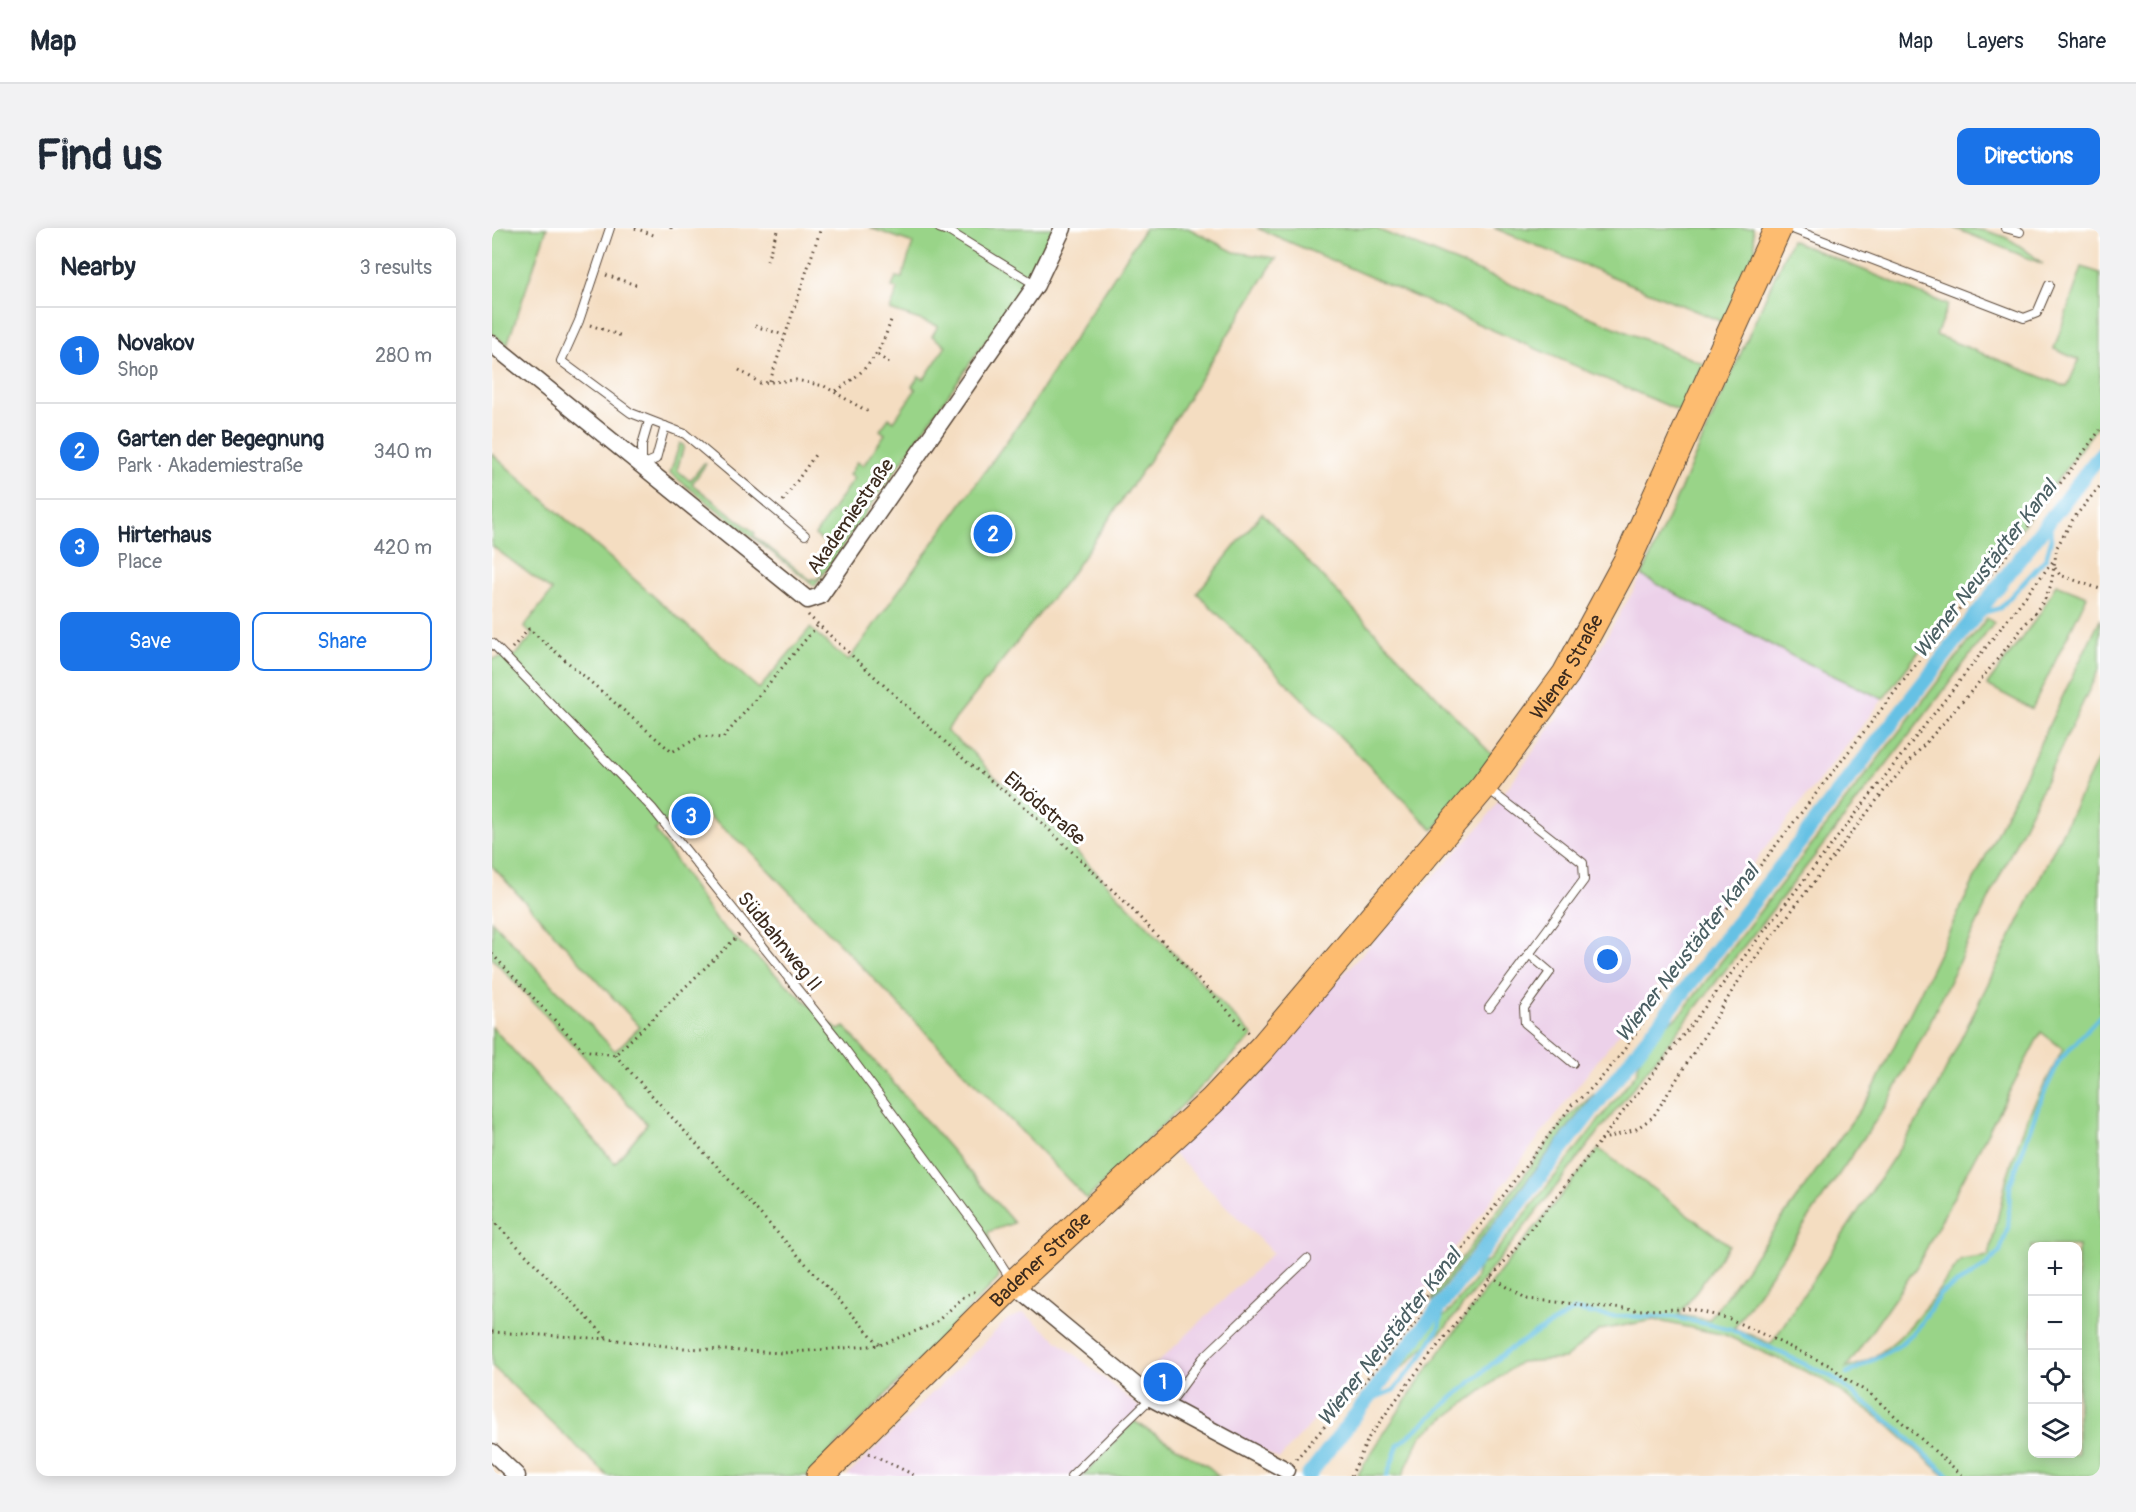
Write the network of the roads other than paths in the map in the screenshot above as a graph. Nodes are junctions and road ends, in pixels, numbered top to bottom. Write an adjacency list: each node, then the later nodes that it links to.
1 (610, 228): 11 (lane)
2 (939, 228): 8 (lane)
3 (1063, 228): 8 (street, Akademiestraße)
4 (1778, 228): 16 (main road, Wiener Straße)
5 (1790, 228): 9 (lane)
6 (2005, 228): 7 (lane)
7 (2019, 232)
8 (1036, 285): 13 (street, Akademiestraße)
9 (2049, 285)
10 (492, 344): 13 (street, Akademiestraße)
11 (649, 421): 12 (lane); 13 (lane)
12 (665, 426): 13 (lane); 14 (lane)
13 (642, 465)
14 (806, 535)
15 (492, 643): 22 (lane, Südbahnweg II)
16 (1484, 786): 17 (lane); 19 (main road, Wiener Straße)
17 (1529, 954): 18 (lane); 20 (lane)
18 (1489, 1008)
19 (1263, 1047): 22 (main road, Badener Straße)
20 (1573, 1063)
21 (1307, 1259): 24 (lane)
22 (1013, 1284): 23 (street); 28 (main road, Badener Straße)
23 (1151, 1398): 24 (street); 29 (lane)
24 (1167, 1408): 26 (street)
25 (492, 1452): 27 (street)
26 (1286, 1470)
27 (517, 1476)
28 (820, 1476)
29 (1071, 1476)

